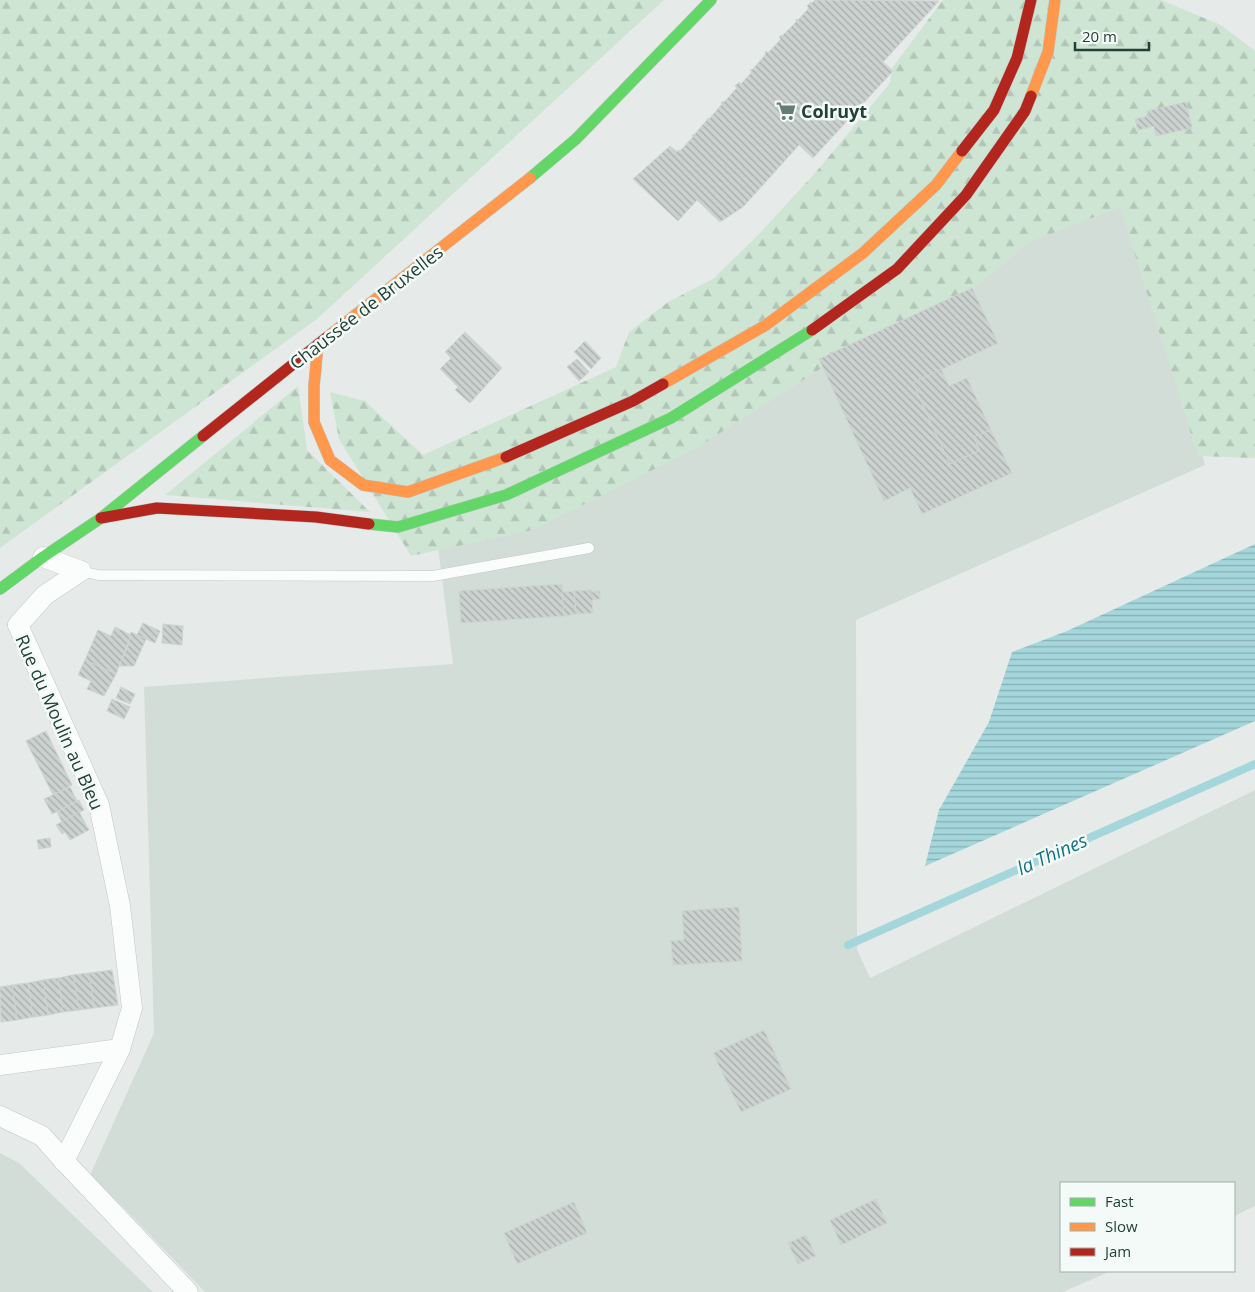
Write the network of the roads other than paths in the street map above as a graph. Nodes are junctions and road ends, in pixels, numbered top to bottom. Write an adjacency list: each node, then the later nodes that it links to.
1 (711, 0): 4 (main road, Chaussée de Bruxelles)
2 (1031, 0): 4 (main road)
3 (1055, 0): 5 (main road)
4 (318, 344): 5 (main road, Chaussée de Bruxelles)
5 (101, 518): 7 (main road, Chaussée de Bruxelles)
6 (589, 548): 8 (lane)
7 (43, 557): 8 (street); 9 (main road, Chaussée de Bruxelles)
8 (81, 571): 10 (street, Rue du Moulin au Bleu)
9 (0, 589)
10 (9, 625): 11 (street, Rue du Moulin au Bleu)
11 (120, 1049): 12 (street); 14 (street, Rue du Moulin au Bleu)
12 (0, 1064)
13 (0, 1116): 14 (street)
14 (64, 1162): 15 (street)
15 (188, 1292)

